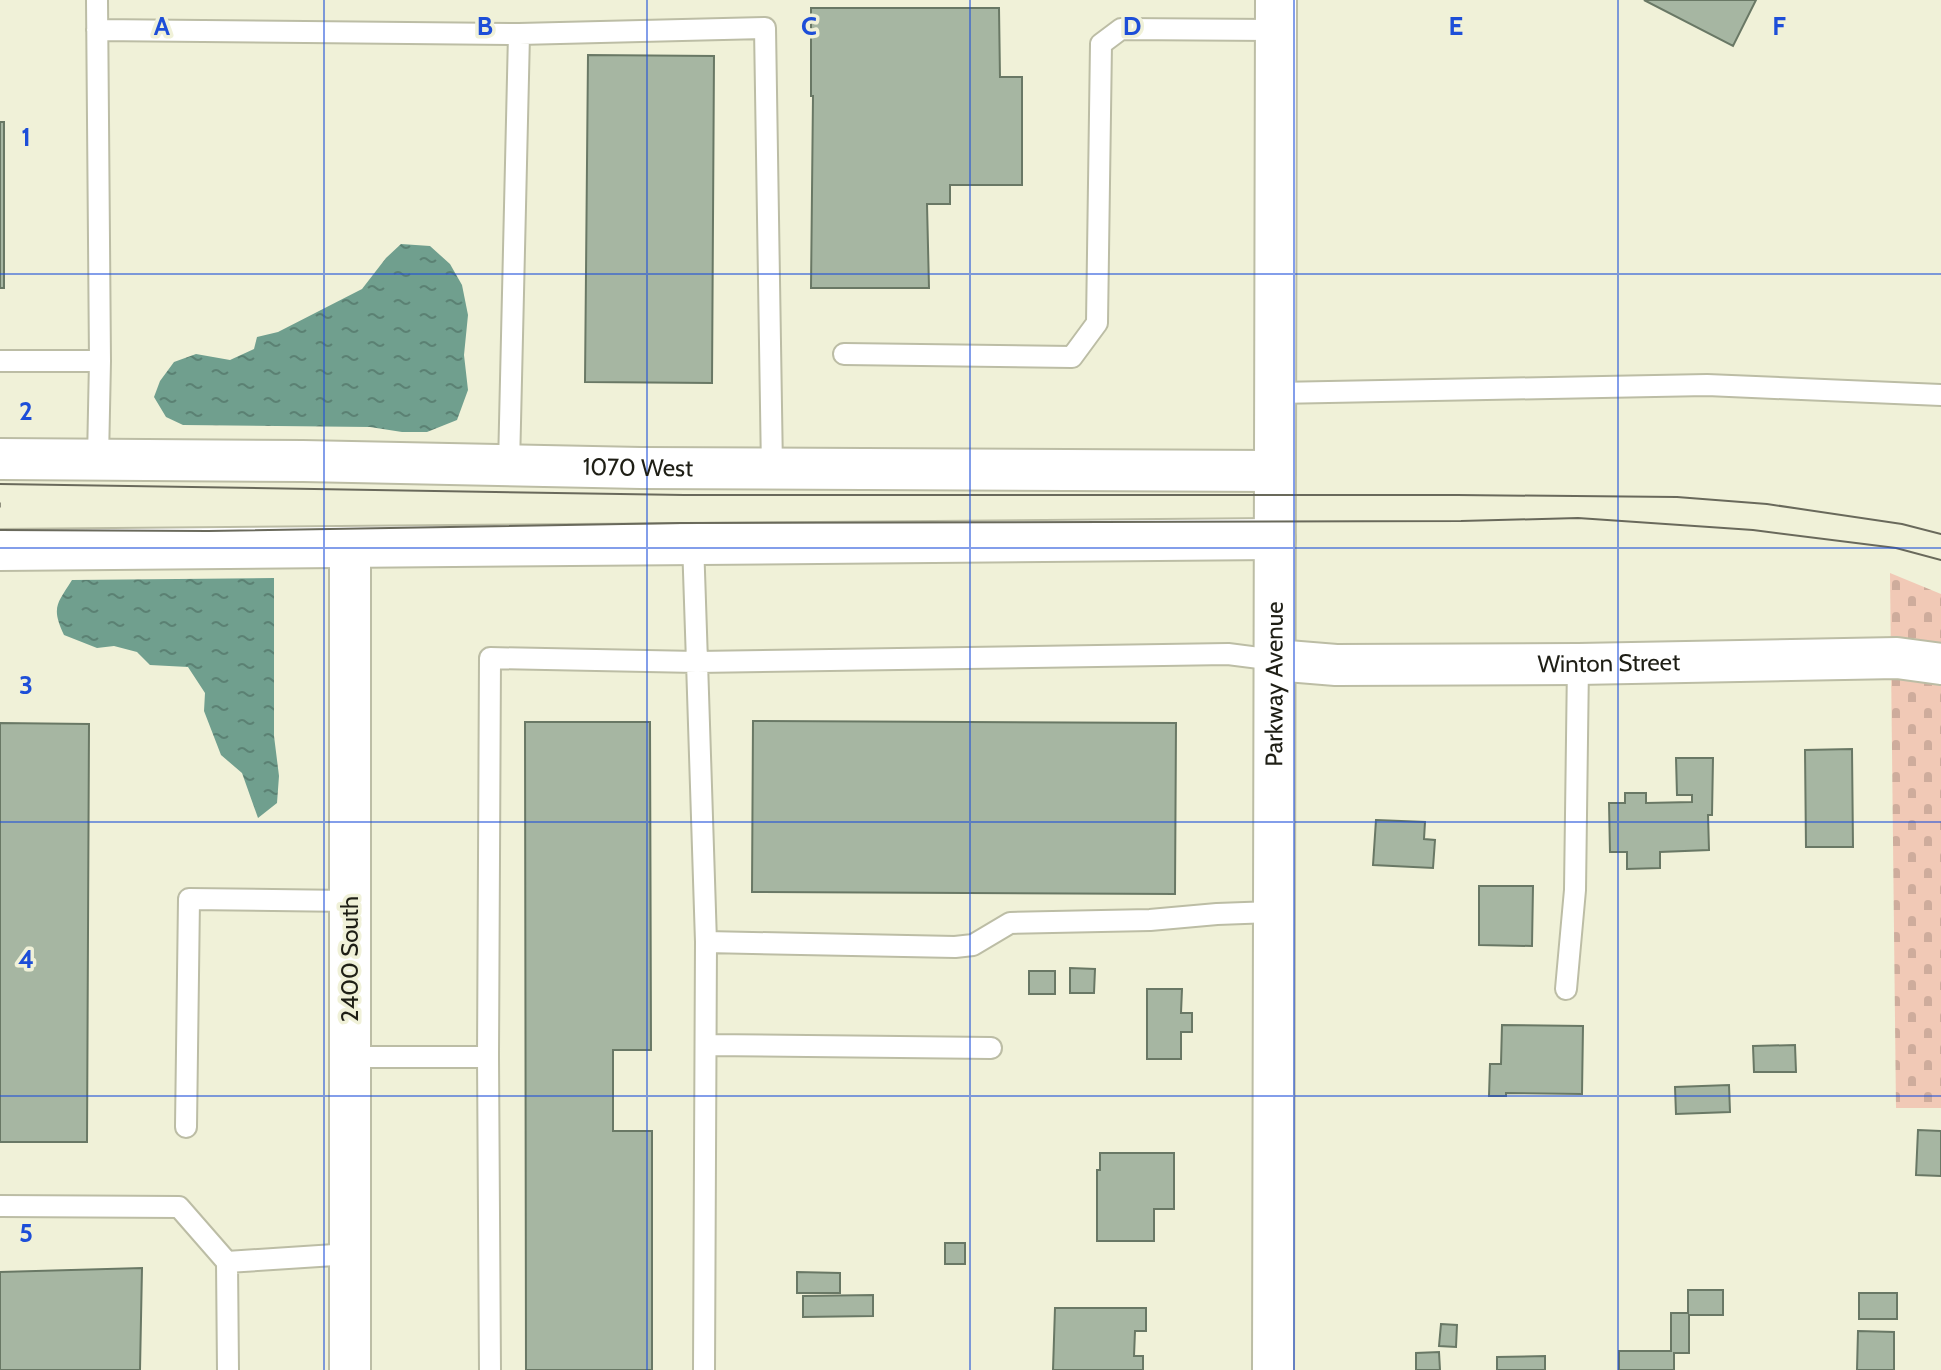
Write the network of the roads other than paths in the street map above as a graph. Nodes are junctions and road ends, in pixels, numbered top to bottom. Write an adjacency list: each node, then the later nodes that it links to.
1 (97, 0): 3 (lane)
2 (1276, 15): 5 (lane); 8 (street, Parkway Avenue)
3 (97, 30): 4 (lane); 7 (lane)
4 (519, 34): 12 (lane); 13 (lane)
5 (844, 354)
6 (0, 361): 7 (lane)
7 (100, 361): 11 (lane)
8 (1276, 393): 9 (lane); 14 (street, Parkway Avenue)
9 (1941, 395)
10 (0, 459): 11 (street, 1070 West)
11 (98, 459): 12 (street, 1070 West)
12 (509, 466): 13 (street, 1070 West)
13 (772, 469): 14 (street, 1070 West)
14 (1275, 471): 15 (street, Parkway Avenue)
15 (1275, 539): 16 (street); 19 (street, Parkway Avenue)
16 (693, 542): 17 (street); 20 (lane)
17 (350, 549): 18 (street); 23 (street, 2400 South)
18 (0, 550)
19 (1275, 660): 20 (lane); 21 (street, Winton Street); 24 (street, Parkway Avenue)
20 (697, 662): 25 (lane); 30 (lane)
21 (1578, 664): 22 (street, Winton Street); 26 (lane)
22 (1941, 664)
23 (350, 901): 29 (street, 2400 South); 31 (lane)
24 (1274, 912): 25 (lane); 39 (street, Parkway Avenue)
25 (706, 942): 27 (lane)
26 (1566, 989)
27 (706, 1045): 28 (lane); 38 (lane)
28 (991, 1048)
29 (350, 1057): 30 (lane); 33 (street, 2400 South)
30 (488, 1057): 37 (lane)
31 (186, 1127)
32 (0, 1206): 34 (lane)
33 (350, 1254): 34 (lane); 36 (street, 2400 South)
34 (227, 1262): 35 (lane)
35 (228, 1370)
36 (350, 1370)
37 (490, 1370)
38 (704, 1370)
39 (1273, 1370)

